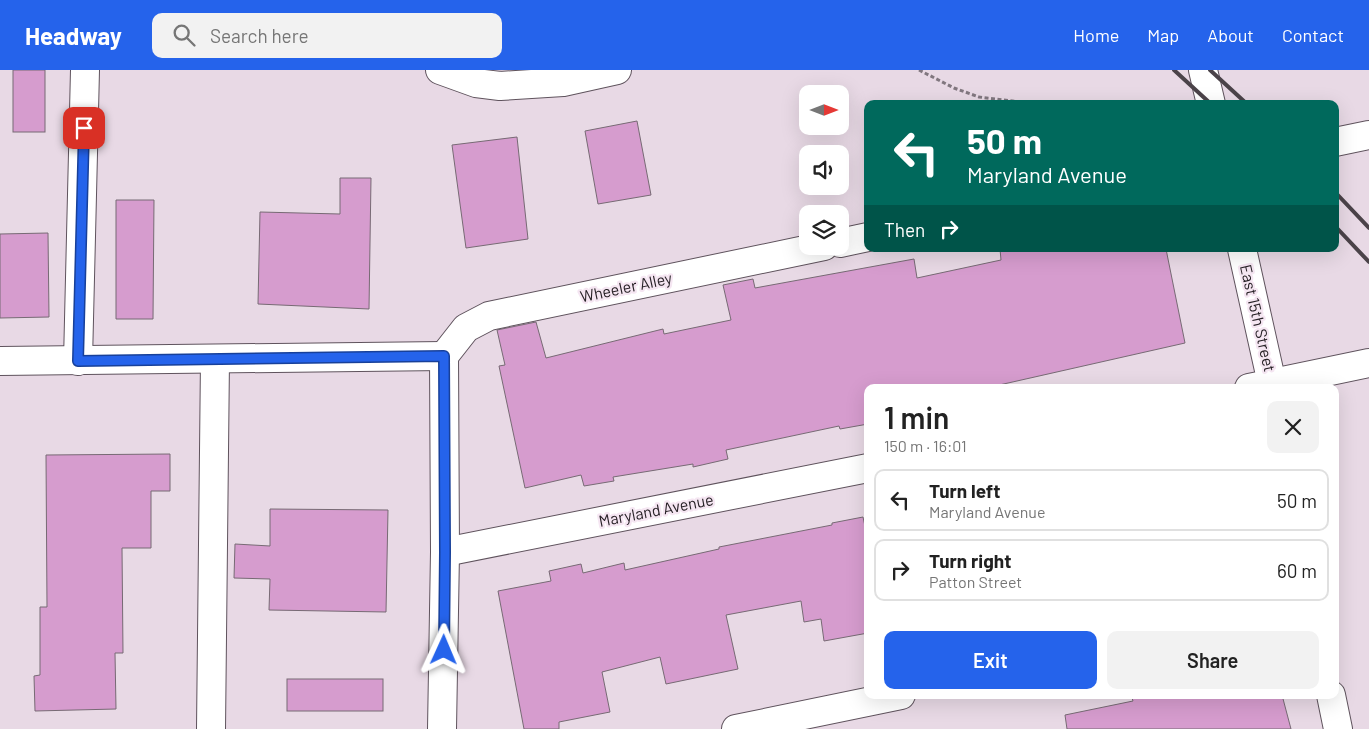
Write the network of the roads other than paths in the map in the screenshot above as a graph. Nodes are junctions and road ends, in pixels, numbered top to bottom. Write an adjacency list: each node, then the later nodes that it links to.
1 (85, 70): 15 (street)
2 (440, 70): 3 (street)
3 (617, 70)
4 (1203, 70): 5 (street)
5 (1210, 100)
6 (1369, 135): 7 (street)
7 (1339, 141)
8 (864, 238): 9 (street)
9 (849, 241)
10 (799, 251): 12 (street, Wheeler Alley)
11 (1243, 252): 17 (street, East 15th Street)
12 (444, 356): 13 (street); 20 (street)
13 (215, 359): 15 (street); 23 (street)
14 (0, 361): 15 (street)
15 (78, 361)
16 (1369, 363): 18 (street)
17 (1265, 384)
18 (1274, 384)
19 (864, 469): 20 (street, Maryland Avenue)
20 (445, 552): 24 (street)
21 (882, 699): 25 (street)
22 (1332, 699): 26 (street)
23 (211, 729)
24 (442, 729)
25 (736, 729)
26 (1338, 729)

